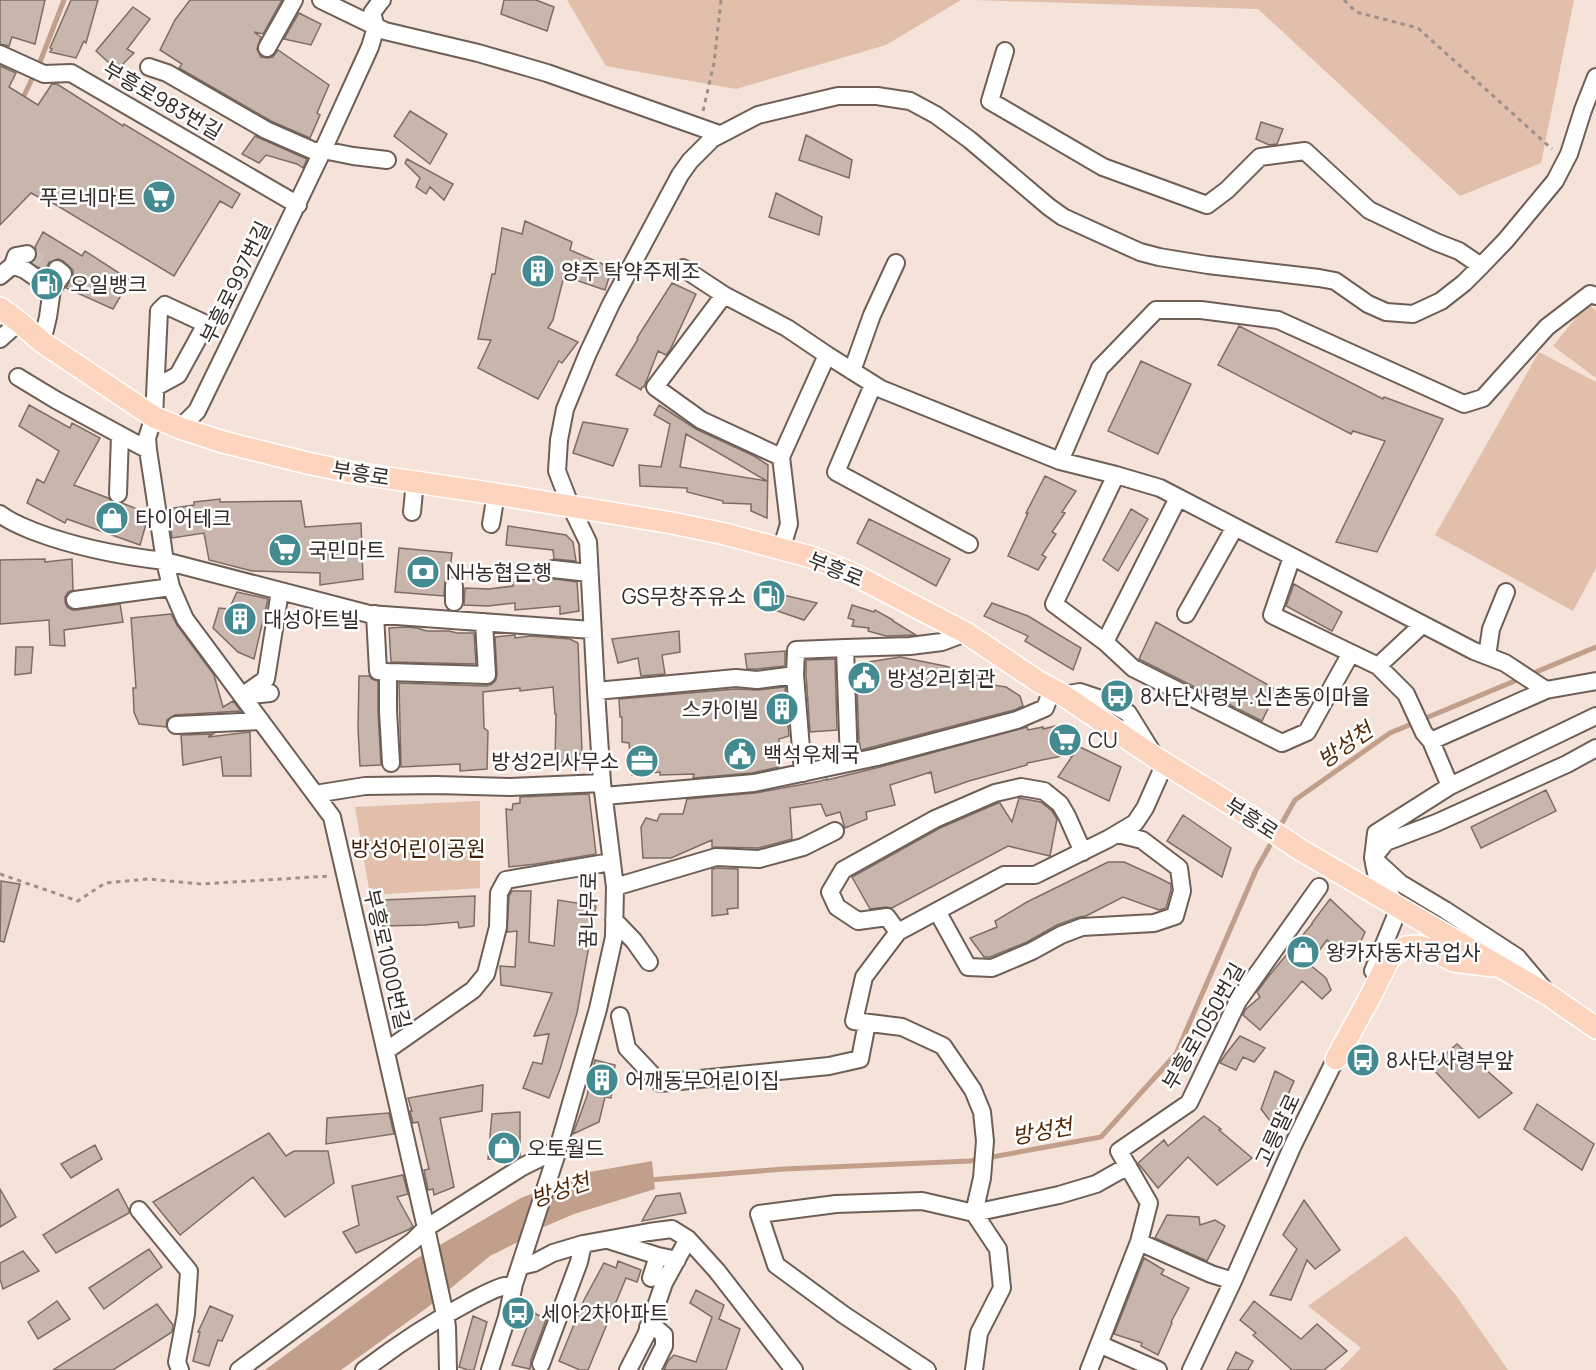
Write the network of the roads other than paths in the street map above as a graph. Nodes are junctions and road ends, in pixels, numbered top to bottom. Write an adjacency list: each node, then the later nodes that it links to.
1 (294, 0): 5 (street)
2 (321, 0): 4 (street)
3 (382, 0): 4 (street, 부흥로997번길)
4 (376, 27): 10 (street); 11 (street, 부흥로997번길)
5 (267, 48)
6 (1005, 51): 16 (street)
7 (0, 54): 13 (street, 부흥로983번길)
8 (149, 67): 11 (street)
9 (1596, 77): 16 (street, 꿈나무로)
10 (719, 134): 16 (street, 꿈나무로); 43 (street, 꿈나무로)
11 (323, 150): 12 (street); 13 (street, 부흥로997번길)
12 (387, 160)
13 (298, 205): 33 (street, 부흥로997번길)
14 (27, 254): 19 (street)
15 (896, 262): 28 (street)
16 (1481, 266)
17 (683, 268): 21 (street)
18 (57, 269): 20 (street)
19 (6, 271): 20 (street)
20 (52, 289): 26 (street)
21 (724, 295): 27 (street); 36 (street)
22 (1596, 296): 37 (street)
23 (0, 308): 24 (main road, 부흥로)
24 (19, 322): 25 (street); 26 (main road, 부흥로)
25 (0, 339)
26 (42, 342): 32 (main road, 부흥로)
27 (827, 355): 28 (street); 36 (street)
28 (852, 371): 30 (street)
29 (18, 377): 34 (street)
30 (873, 385): 37 (street); 48 (street)
31 (156, 387): 31 (street, 부흥로1000번길); 32 (street, 부흥로1000번길)
32 (154, 417): 33 (main road, 부흥로); 35 (street, 부흥로1000번길)
33 (180, 428): 39 (main road, 부흥로)
34 (120, 435): 35 (street); 40 (street)
35 (148, 450): 51 (street, 부흥로1000번길)
36 (781, 457): 49 (street)
37 (1060, 461): 38 (street)
38 (1116, 475): 42 (street); 64 (street)
39 (415, 481): 41 (main road, 부흥로); 44 (street)
40 (118, 494)
41 (496, 494): 43 (main road, 부흥로); 46 (street)
42 (1178, 498): 47 (street); 64 (street)
43 (571, 507): 49 (main road, 부흥로); 53 (street, 꿈나무로)
44 (412, 512)
45 (0, 514): 51 (street)
46 (490, 524)
47 (1235, 527): 50 (street); 59 (street)
48 (969, 544)
49 (781, 550): 63 (main road, 부흥로)
50 (1292, 557): 61 (street); 66 (street)
51 (165, 561): 54 (street, 부흥로1000번길); 55 (street)
52 (554, 569): 53 (street)
53 (589, 573): 62 (street, 꿈나무로)
54 (171, 587): 57 (street); 76 (street, 부흥로1000번길)
55 (279, 591): 58 (street); 76 (street)
56 (1506, 592): 67 (street)
57 (75, 600)
58 (375, 614): 60 (street); 69 (street)
59 (1186, 614)
60 (484, 622): 62 (street); 69 (street)
61 (1422, 625): 67 (street); 68 (street)
62 (592, 630): 73 (street, 꿈나무로)
63 (966, 633): 65 (street); 75 (main road, 부흥로)
64 (1105, 642): 66 (street)
65 (844, 648): 70 (street); 84 (street)
66 (1351, 653): 68 (street)
67 (1487, 656): 72 (street)
68 (1378, 666): 80 (street)
69 (388, 672): 83 (street)
70 (795, 675): 73 (street); 85 (street)
71 (1596, 681): 72 (street)
72 (1542, 686): 80 (street)
73 (596, 691): 87 (street, 꿈나무로)
74 (270, 693): 76 (street)
75 (1057, 693): 82 (main road, 부흥로); 84 (street)
76 (242, 696): 78 (street, 부흥로1000번길)
77 (1596, 716): 86 (street)
78 (261, 721): 79 (street); 88 (street, 부흥로1000번길)
79 (177, 726)
80 (1427, 737): 86 (street)
81 (1596, 748): 92 (street)
82 (1161, 761): 90 (street); 96 (main road, 부흥로)
83 (391, 763)
84 (849, 763): 85 (street)
85 (803, 773): 87 (street)
86 (1450, 786): 92 (street)
87 (603, 789): 88 (street); 93 (street, 꿈나무로)
88 (315, 794): 106 (street, 부흥로1000번길)
89 (835, 831): 94 (street)
90 (1118, 834): 91 (street); 97 (street)
91 (1083, 852): 97 (street); 99 (street)
92 (1373, 858): 96 (street); 102 (street)
93 (612, 862): 94 (street, 꿈나무로); 106 (street)
94 (615, 887): 98 (street, 꿈나무로)
95 (1319, 887): 109 (street, 부흥로1050번길)
96 (1399, 908): 101 (main road, 부흥로); 107 (street, 고릉말로)
97 (937, 911): 99 (street)
98 (614, 920): 100 (street); 108 (street, 꿈나무로)
99 (898, 932): 104 (street)
100 (649, 962)
101 (1501, 967): 102 (main road, 부흥로); 107 (main road)
102 (1550, 996): 105 (main road, 부흥로)
103 (620, 1016): 104 (street)
104 (867, 1023): 111 (street)
105 (1596, 1028)
106 (386, 1051): 112 (street, 부흥로1000번길)
107 (1336, 1059): 121 (street, 고릉말로)
108 (556, 1154): 112 (street); 119 (street, 꿈나무로)
109 (1128, 1166): 111 (street); 115 (street)
110 (139, 1210): 128 (street)
111 (974, 1213): 135 (street); 136 (street)
112 (428, 1236): 123 (street, 부흥로1000번길); 129 (street)
113 (607, 1239): 114 (street); 116 (street); 117 (street)
114 (688, 1239): 118 (street); 127 (street)
115 (1139, 1242): 121 (street); 125 (street)
116 (583, 1244): 119 (street); 126 (street)
117 (658, 1256): 118 (street); 120 (street)
118 (676, 1260): 124 (street)
119 (522, 1262): 122 (street)
120 (651, 1278)
121 (1233, 1281): 139 (street, 고릉말로)
122 (514, 1284): 123 (street); 132 (street)
123 (445, 1315): 130 (street); 131 (street)
124 (648, 1328): 133 (street); 134 (street)
125 (1099, 1344): 137 (street); 138 (street)
126 (542, 1364)
127 (787, 1367)
128 (180, 1370)
129 (239, 1370)
130 (364, 1370)
131 (448, 1370)
132 (490, 1370)
133 (628, 1370)
134 (652, 1370)
135 (927, 1370)
136 (974, 1370)
137 (1089, 1370)
138 (1158, 1370)
139 (1191, 1370)

